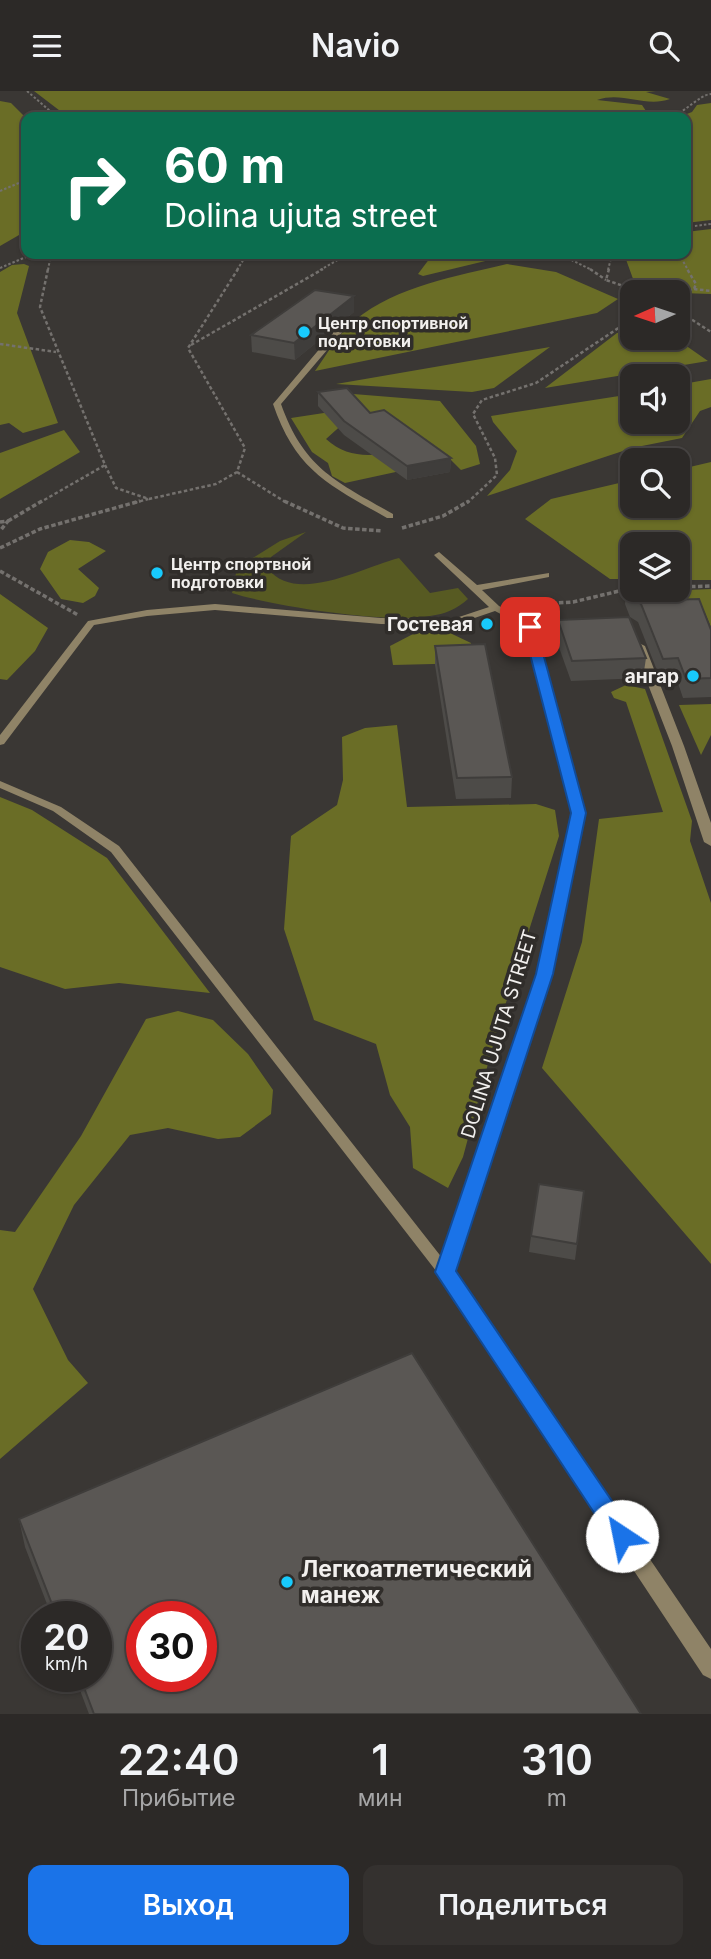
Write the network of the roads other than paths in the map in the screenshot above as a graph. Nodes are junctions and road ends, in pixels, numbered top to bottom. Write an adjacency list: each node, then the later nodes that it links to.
1 (341, 330): 2 (lane)
2 (390, 516)
3 (439, 555): 5 (lane)
4 (546, 575): 5 (lane)
5 (477, 588): 6 (lane)
6 (499, 609): 8 (lane); 10 (lane)
7 (592, 624): 8 (street)
8 (530, 627): 13 (street, DOLINA UJUTA STREET)
9 (635, 636): 12 (street)
10 (0, 742)
11 (0, 784): 13 (lane)
12 (711, 842)
13 (445, 1272): 14 (street)
14 (711, 1668)

